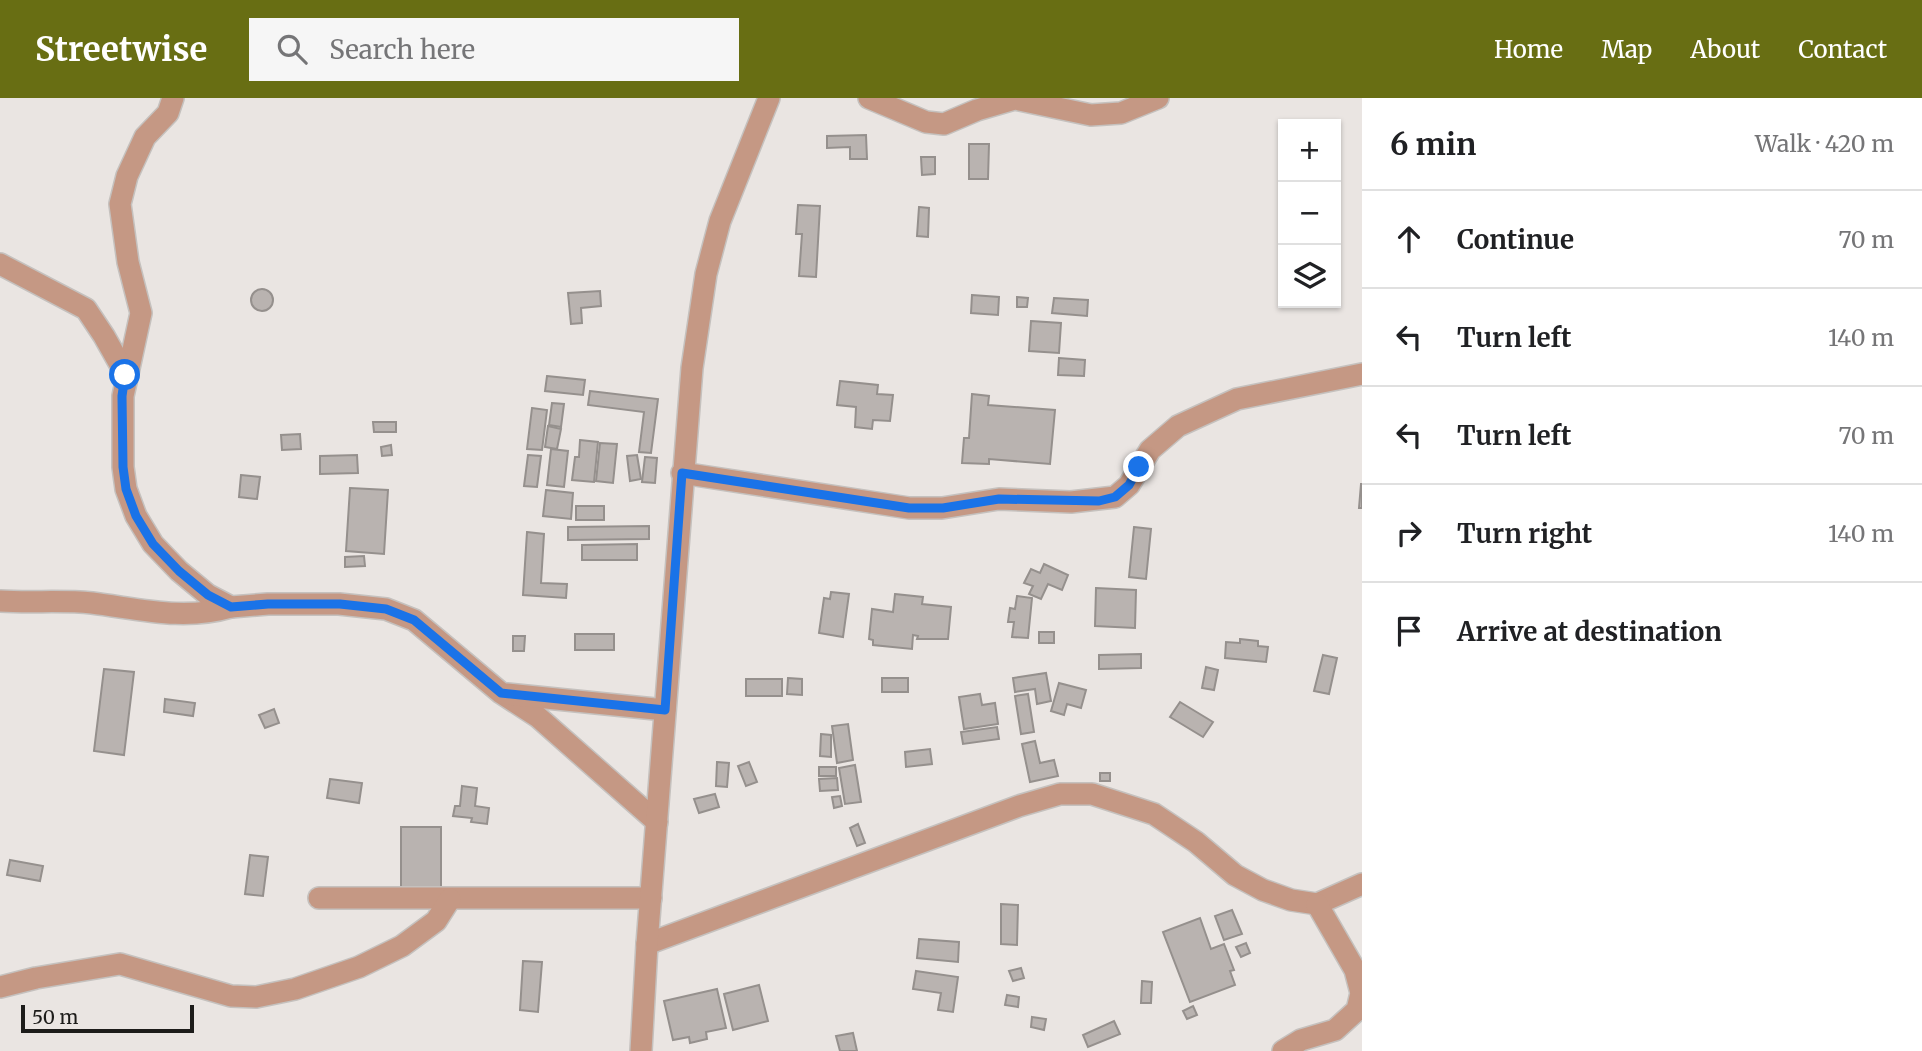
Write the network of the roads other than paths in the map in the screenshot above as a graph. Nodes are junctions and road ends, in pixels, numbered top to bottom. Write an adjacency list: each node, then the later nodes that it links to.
1 (173, 98): 7 (street)
2 (769, 98): 8 (street)
3 (869, 98): 4 (street)
4 (1158, 98)
5 (0, 264): 7 (street)
6 (1362, 374): 8 (street)
7 (125, 375): 10 (street)
8 (682, 473): 12 (street)
9 (0, 601): 10 (street)
10 (231, 607): 11 (street)
11 (501, 693): 12 (street); 13 (street)
12 (665, 710): 13 (street)
13 (657, 822): 16 (street)
14 (1362, 884): 18 (street)
15 (319, 898): 17 (street)
16 (651, 898): 17 (street); 19 (street)
17 (450, 899): 20 (street)
18 (1317, 904): 19 (street); 22 (street)
19 (647, 944): 21 (street)
20 (0, 987)
21 (641, 1051)
22 (1283, 1051)

